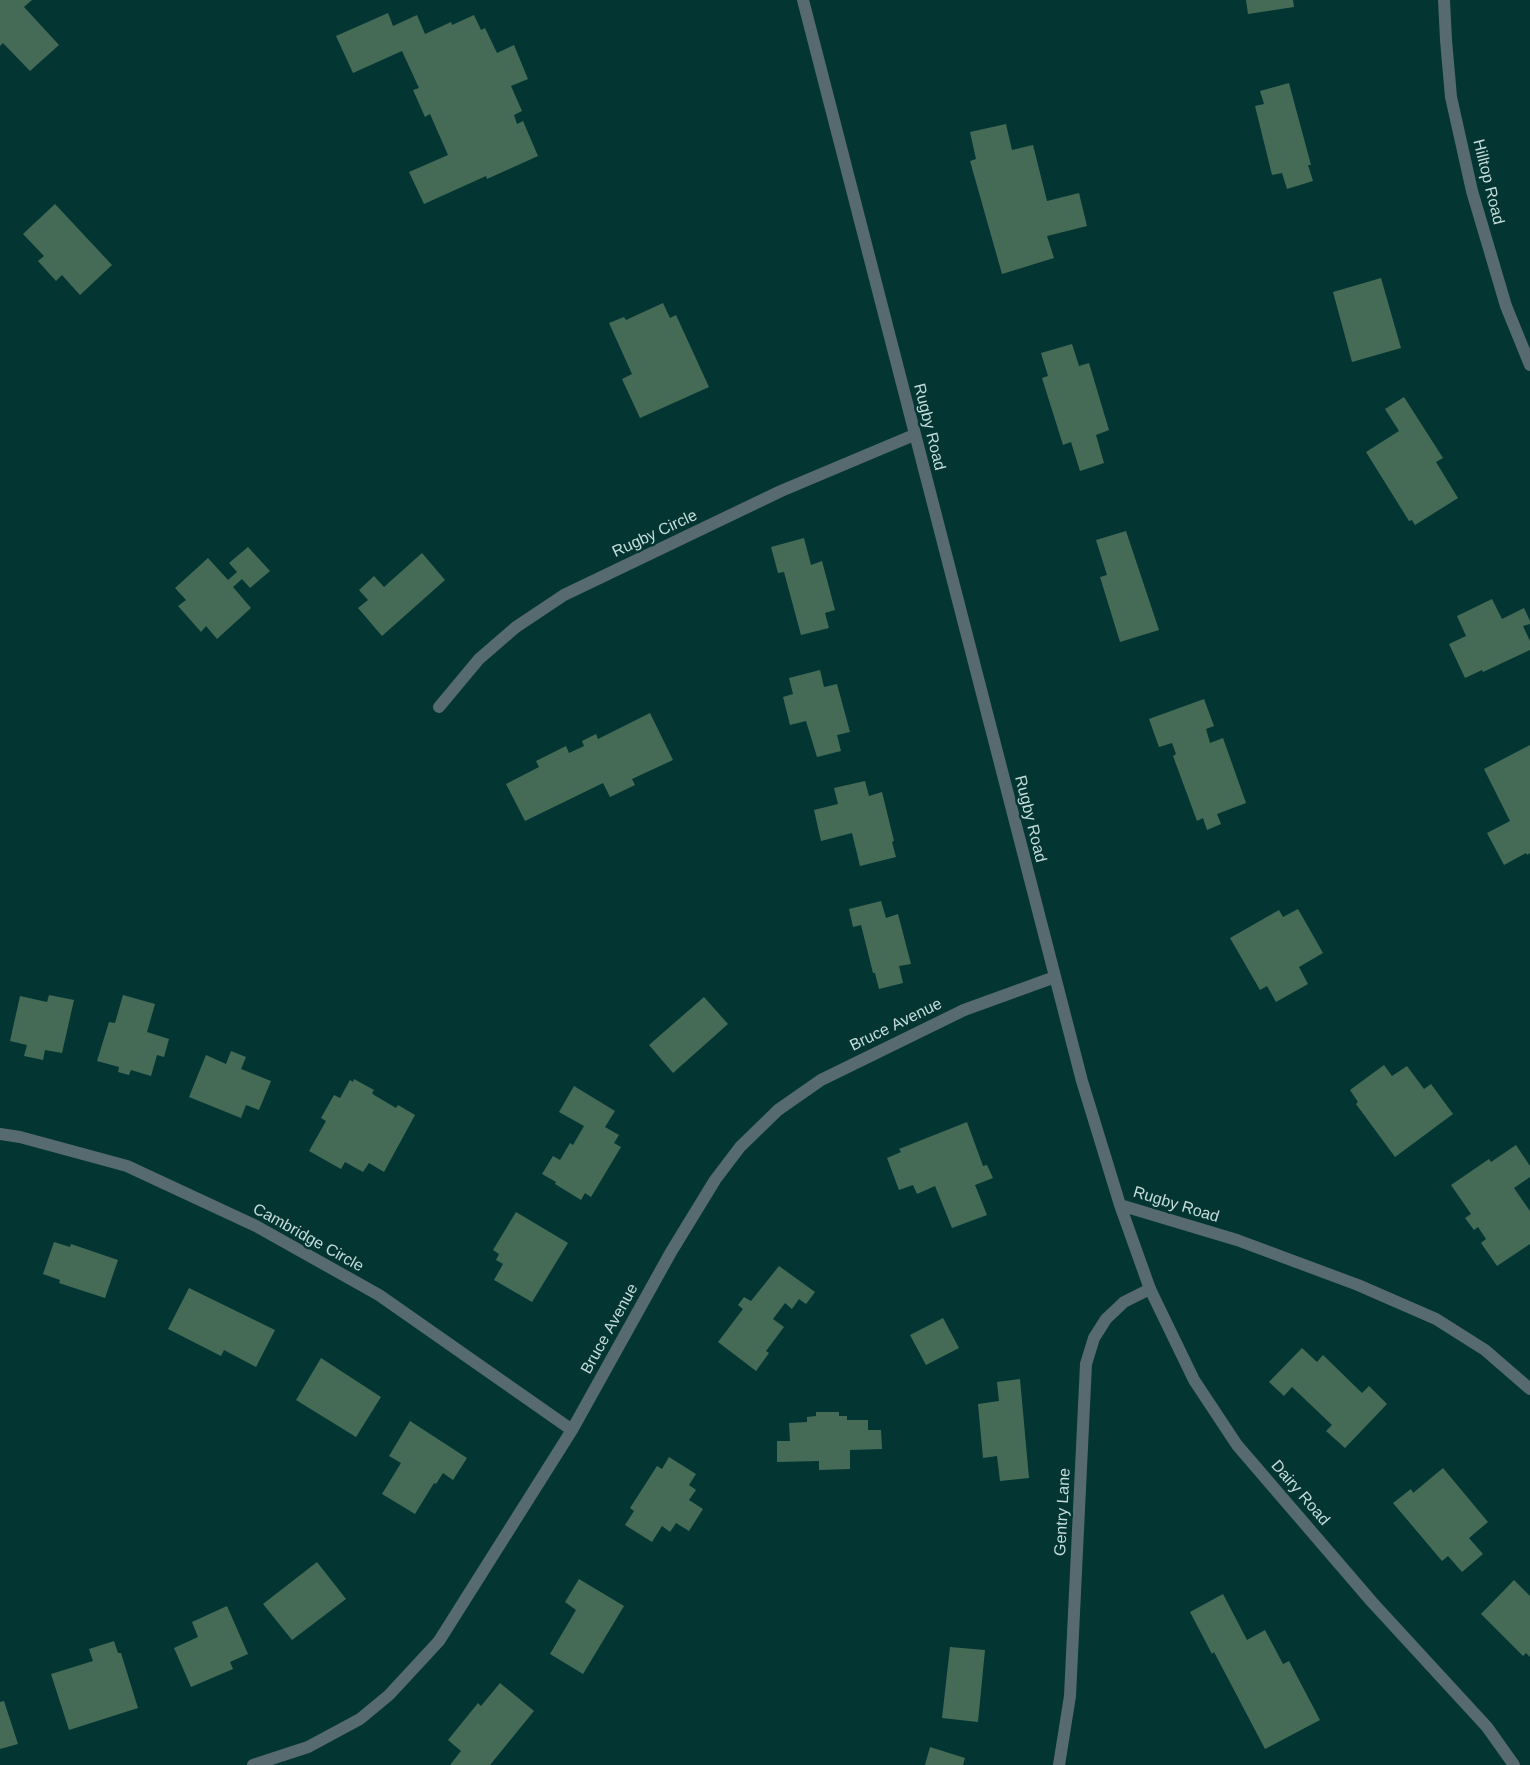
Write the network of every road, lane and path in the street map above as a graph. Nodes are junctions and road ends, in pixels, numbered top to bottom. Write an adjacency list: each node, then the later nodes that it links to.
1 (803, 0): 4 (street, Rugby Road)
2 (1444, 0): 3 (street, Hilltop Road)
3 (1530, 365)
4 (914, 435): 5 (street, Rugby Circle); 6 (street, Rugby Road)
5 (439, 707)
6 (1055, 977): 8 (street, Rugby Road); 11 (street, Bruce Avenue)
7 (0, 1134): 11 (street, Cambridge Circle)
8 (1120, 1205): 9 (street, Dairy Road); 10 (street, Rugby Road)
9 (1150, 1290): 13 (street, Gentry Lane); 14 (street, Dairy Road)
10 (1530, 1388)
11 (572, 1430): 12 (street, Bruce Avenue)
12 (253, 1765)
13 (1059, 1765)
14 (1514, 1765)

